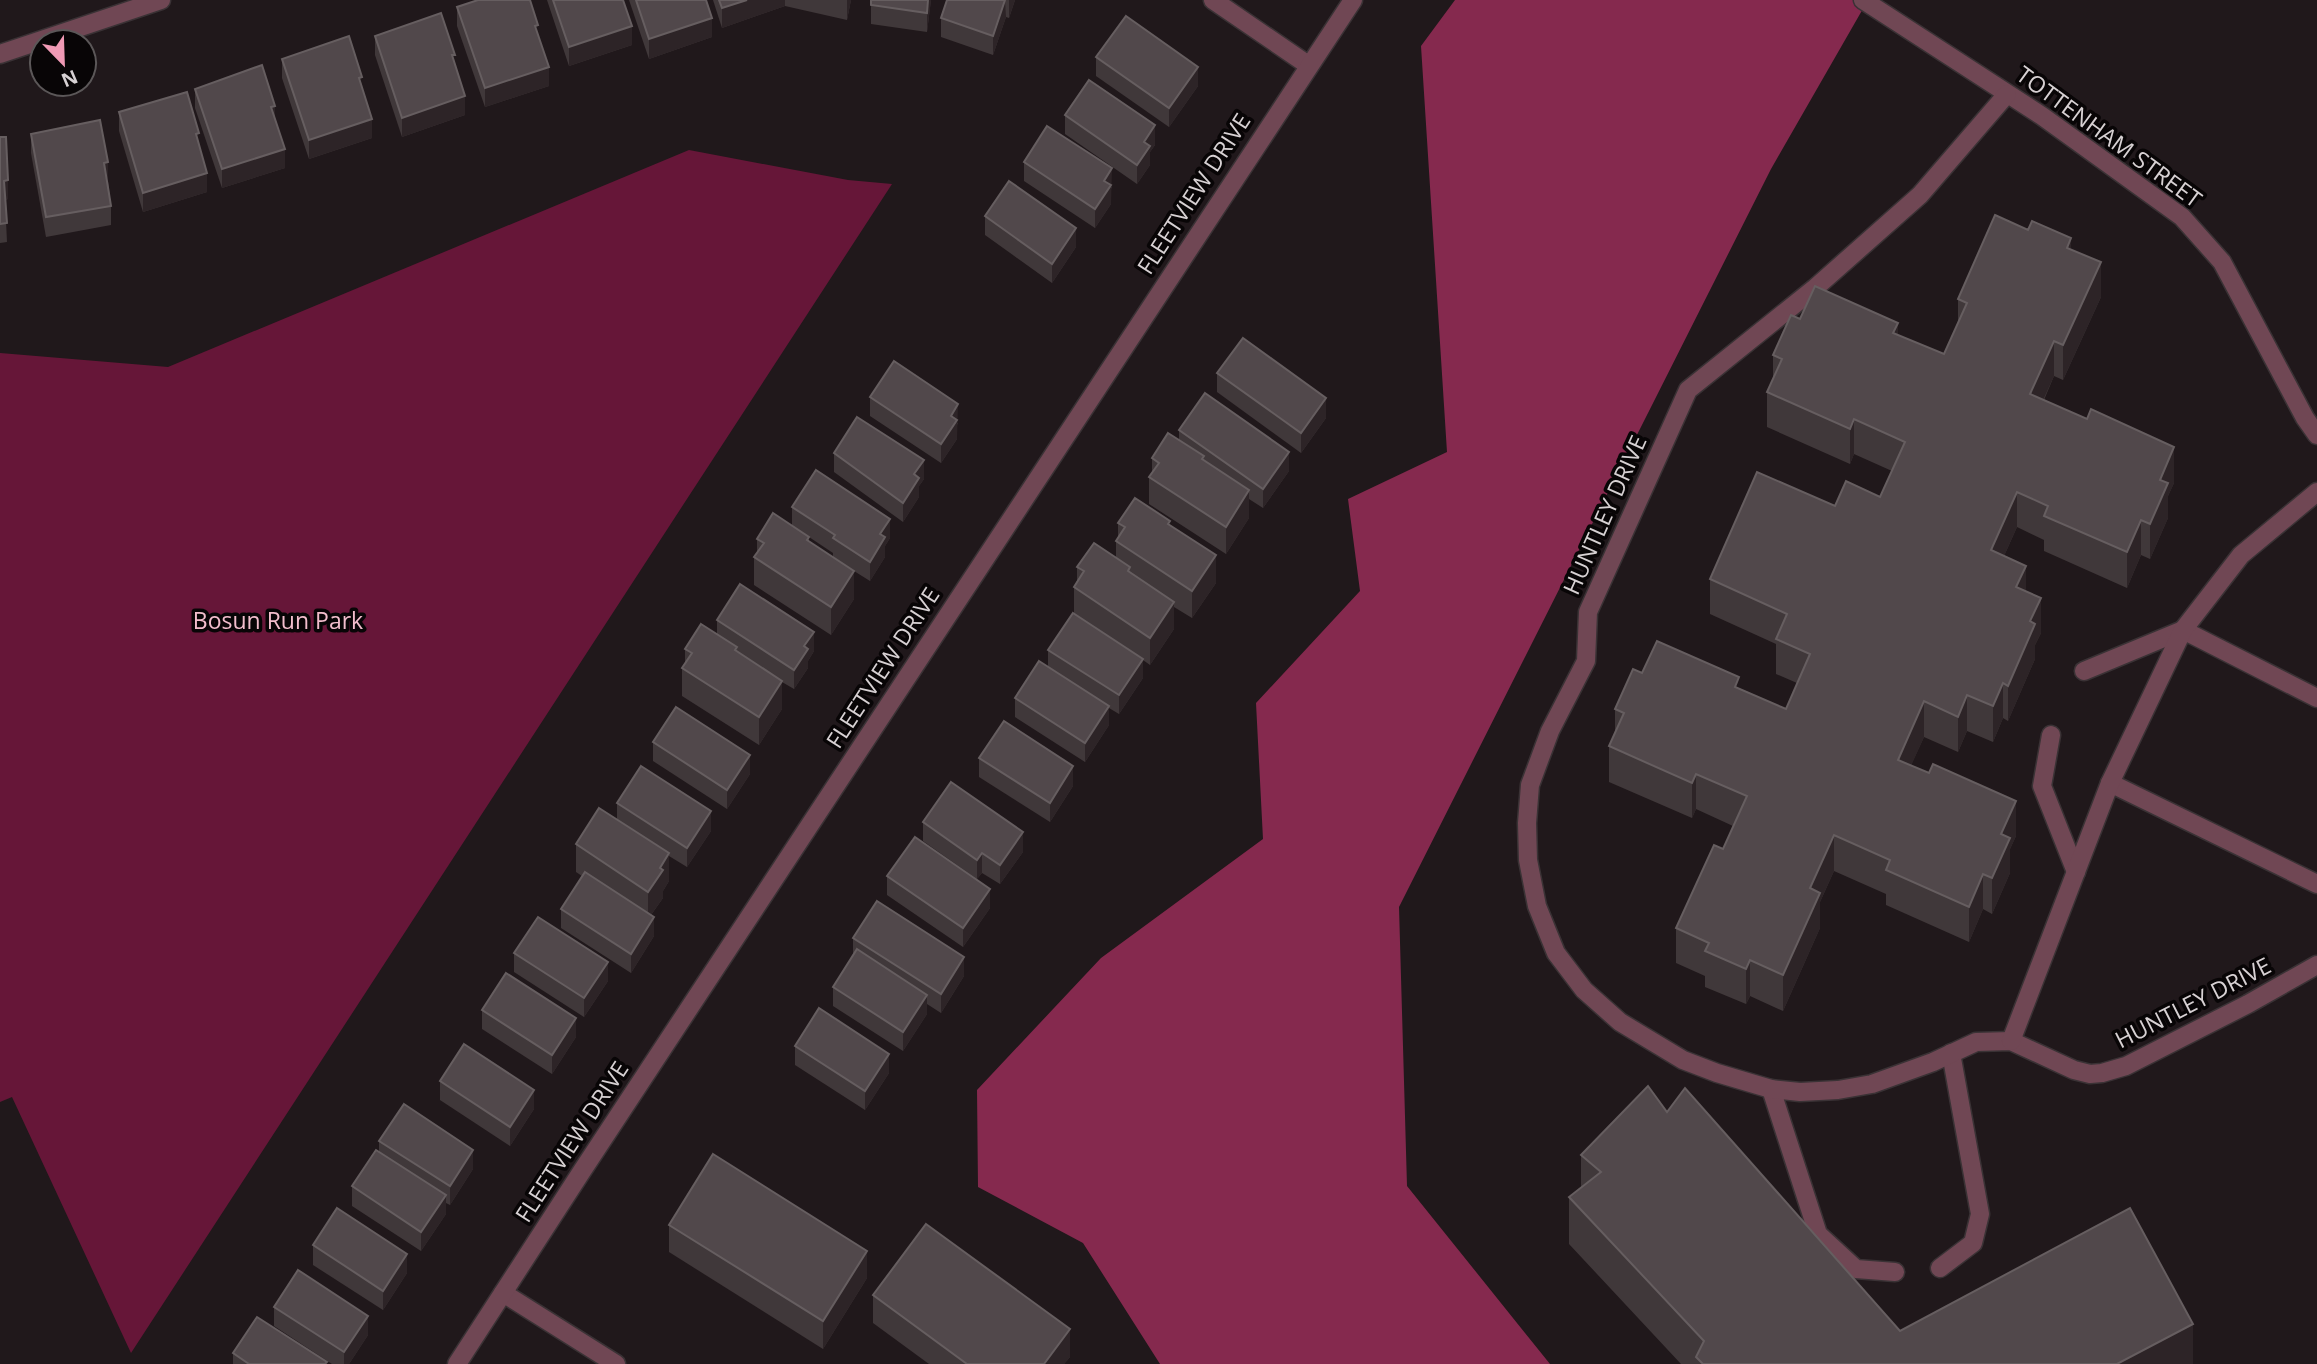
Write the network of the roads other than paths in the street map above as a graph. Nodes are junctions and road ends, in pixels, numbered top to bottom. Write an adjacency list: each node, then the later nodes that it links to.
1 (161, 0): 5 (street)
2 (1213, 0): 6 (street)
3 (1353, 0): 6 (street, FLEETVIEW DRIVE)
4 (1863, 0): 7 (street, TOTTENHAM STREET)
5 (0, 54)
6 (1308, 65): 23 (street, FLEETVIEW DRIVE)
7 (2007, 93): 8 (street, TOTTENHAM STREET); 20 (street, HUNTLEY DRIVE)
8 (2317, 435)
9 (2317, 492): 10 (street)
10 (2183, 630): 11 (street); 12 (street); 14 (street)
11 (2084, 671)
12 (2317, 698)
13 (2051, 735): 15 (street)
14 (2110, 783): 15 (street); 16 (street)
15 (2076, 872): 18 (street)
16 (2317, 884)
17 (2317, 965): 18 (street, HUNTLEY DRIVE)
18 (2011, 1041): 19 (street, HUNTLEY DRIVE)
19 (1951, 1053): 20 (street, HUNTLEY DRIVE); 21 (street)
20 (1771, 1089): 22 (street)
21 (1940, 1268)
22 (1895, 1272)
23 (503, 1293): 24 (street, FLEETVIEW DRIVE); 25 (street)
24 (457, 1364)
25 (616, 1364)

